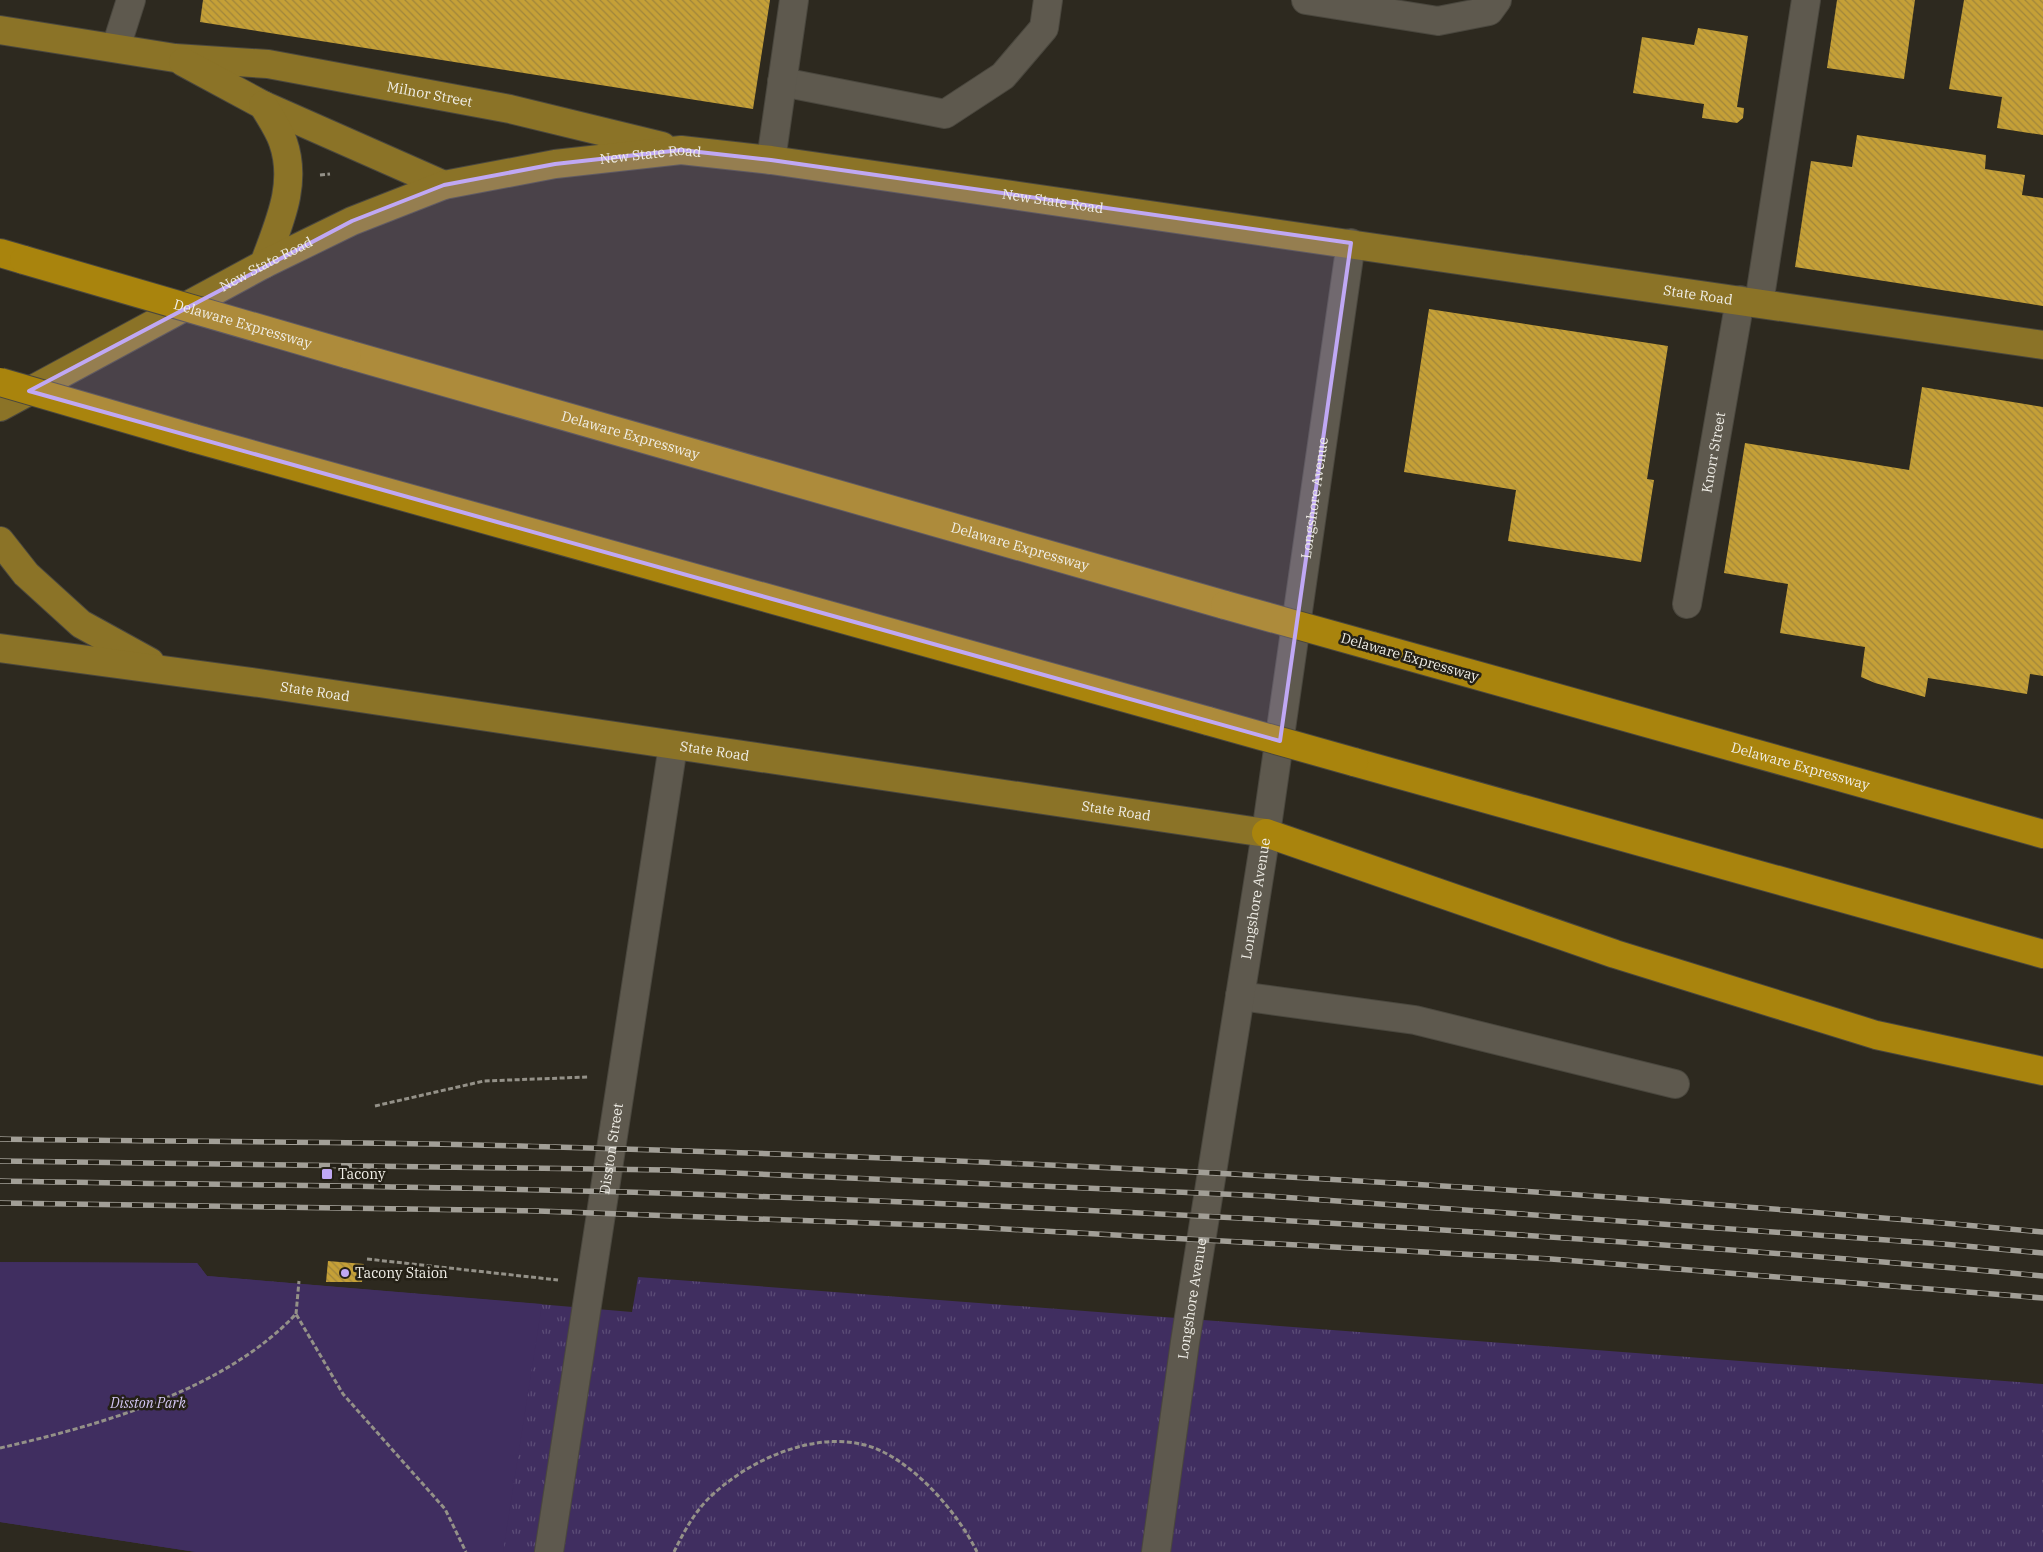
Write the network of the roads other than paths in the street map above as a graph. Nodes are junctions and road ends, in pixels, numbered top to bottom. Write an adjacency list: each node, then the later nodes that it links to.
1 (131, 0): 8 (street)
2 (794, 0): 10 (street)
3 (1048, 0): 10 (street)
4 (1306, 0): 5 (street)
5 (1497, 0)
6 (1806, 0): 18 (street, Knorr Street)
7 (0, 30): 8 (main road, Milnor Street)
8 (116, 47): 9 (main road, Milnor Street)
9 (175, 58): 11 (main road, Milnor Street); 12 (main road, Milnor Street)
10 (782, 82): 13 (street)
11 (263, 105): 14 (main road, Milnor Street); 17 (main road)
12 (681, 150): 13 (main road, New State Road); 14 (main road, New State Road)
13 (771, 160): 15 (main road, New State Road)
14 (444, 185): 17 (main road, New State Road)
15 (1351, 243): 18 (main road, State Road); 27 (street, Longshore Avenue)
16 (12, 256): 28 (highway, Delaware Expressway, bridge)
17 (264, 264): 21 (main road, New State Road)
18 (1750, 301): 19 (main road, State Road); 23 (street, Knorr Street)
19 (2043, 345)
20 (0, 382): 29 (highway, bridge)
21 (0, 406)
22 (0, 540): 25 (main road, State Road)
23 (1687, 604)
24 (0, 648): 25 (main road, State Road)
25 (165, 670): 26 (main road, State Road)
26 (673, 746): 27 (main road, State Road); 33 (street, Disston Street)
27 (1266, 833): 30 (street, Longshore Avenue); 31 (highway)
28 (2043, 834)
29 (2043, 954)
30 (1240, 996): 32 (street); 34 (street, Longshore Avenue)
31 (2043, 1071)
32 (1674, 1084)
33 (549, 1552)
34 (1156, 1552)

